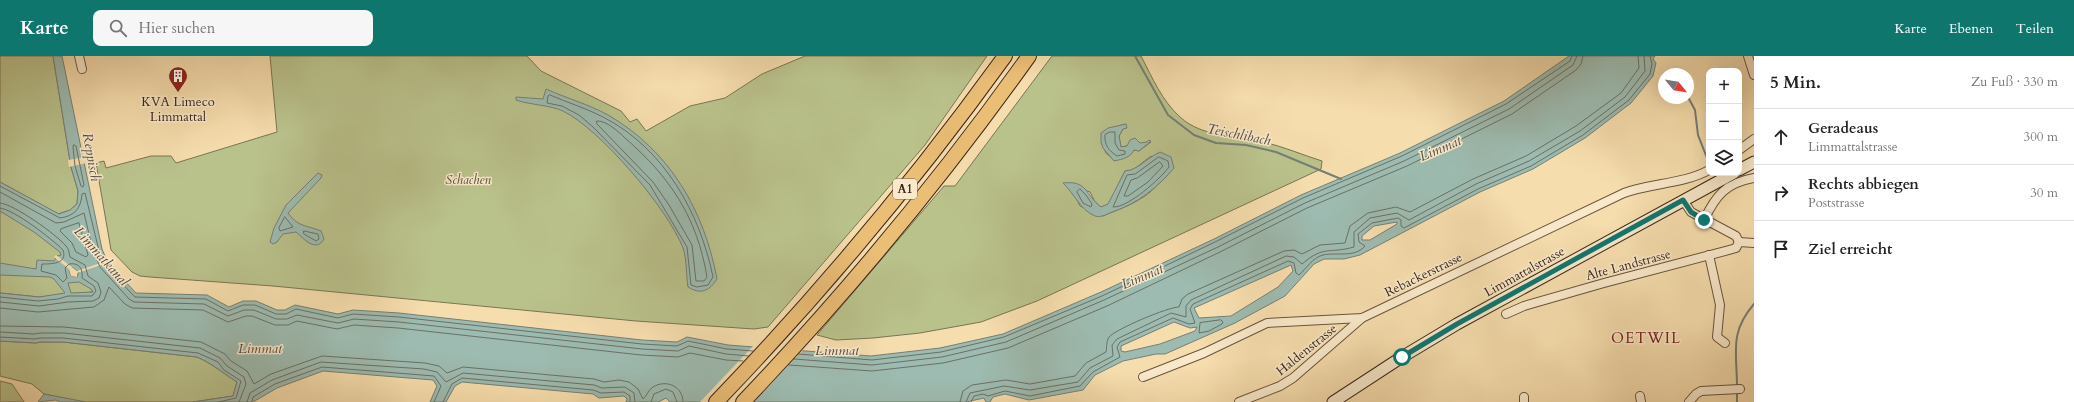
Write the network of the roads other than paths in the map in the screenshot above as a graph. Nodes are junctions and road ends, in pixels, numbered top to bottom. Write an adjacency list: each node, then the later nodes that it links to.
1 (80, 56): 5 (street)
2 (1006, 56): 24 (highway, A1)
3 (1029, 56): 25 (highway, A1)
4 (1748, 56): 6 (street)
5 (82, 69)
6 (1754, 75)
7 (1754, 139): 8 (street)
8 (1742, 148)
9 (1754, 162): 10 (main road)
10 (1742, 168)
11 (1706, 171): 20 (street, Rebackerstrasse)
12 (1728, 176): 14 (main road, Limmattalstrasse)
13 (1754, 178): 15 (street)
14 (1683, 200): 15 (street); 27 (main road, Limmattalstrasse)
15 (1704, 220): 16 (street)
16 (1739, 242): 17 (street); 18 (street, Alte Landstrasse)
17 (1754, 243)
18 (1710, 255): 19 (street, Alte Landstrasse); 21 (street)
19 (1506, 314)
20 (1362, 318): 22 (street, Rebackerstrasse); 26 (street, Haldenstrasse)
21 (1725, 343)
22 (1143, 377)
23 (1738, 389): 28 (street)
24 (716, 402)
25 (742, 402)
26 (1239, 402)
27 (1333, 402)
28 (1689, 402)

